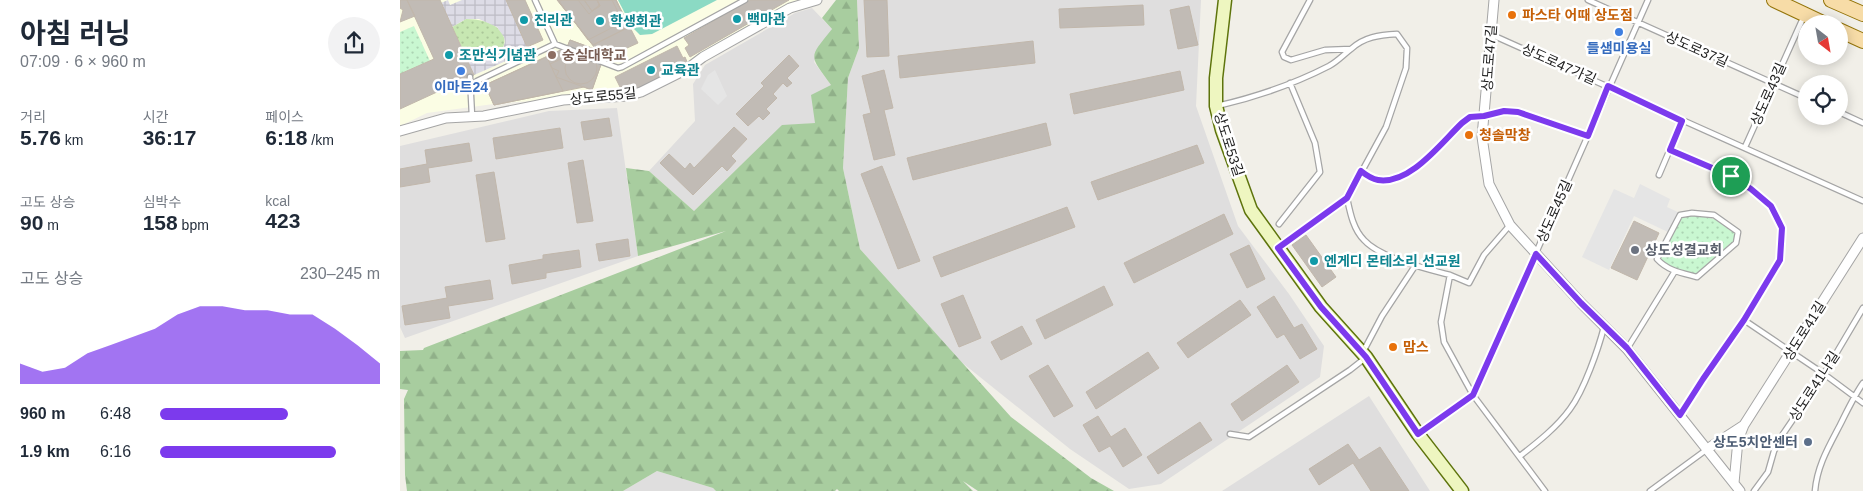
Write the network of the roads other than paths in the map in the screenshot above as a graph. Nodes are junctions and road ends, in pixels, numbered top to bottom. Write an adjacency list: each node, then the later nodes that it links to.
1 (535, 0): 17 (lane)
2 (745, 0): 17 (lane)
3 (817, 0): 26 (street, 상도로55길)
4 (1225, 0): 25 (street, 상도로53길)
5 (1310, 0): 18 (lane)
6 (1494, 0): 14 (street, 상도로47길)
7 (1588, 0): 13 (lane, 상도로37길)
8 (1648, 0): 13 (lane, 상도로45길)
9 (1774, 0): 11 (main road)
10 (1831, 0): 12 (main road)
11 (1804, 14): 22 (lane, 상도로43길)
12 (1863, 14)
13 (1638, 22): 22 (lane, 상도로37길); 23 (lane, 상도로45길)
14 (1490, 34): 23 (lane, 상도로47가길); 27 (street, 상도로47길)
15 (1848, 34): 16 (main road)
16 (1863, 41)
17 (556, 44): 20 (lane)
18 (1351, 49): 21 (lane); 35 (lane)
19 (470, 77): 26 (lane)
20 (476, 81)
21 (1290, 83): 25 (lane); 39 (lane)
22 (1773, 83): 24 (lane, 상도로37길); 33 (lane, 상도로43길)
23 (1608, 86): 29 (lane, 상도로47가길); 32 (lane, 상도로45길)
24 (1798, 94)
25 (1216, 106): 42 (street, 상도로53길)
26 (472, 116): 31 (street, 상도로55길)
27 (1484, 116): 32 (lane, 상도로47길); 35 (lane); 40 (street, 상도로47길)
28 (1848, 116): 30 (lane)
29 (1682, 121): 33 (lane, 상도로47가길); 34 (lane)
30 (1863, 123)
31 (400, 131)
32 (1588, 136): 43 (lane, 상도로45길)
33 (1745, 147): 38 (lane, 상도로47가길)
34 (1670, 150): 36 (lane); 48 (lane)
35 (1361, 171): 37 (lane)
36 (1659, 175)
37 (1347, 198): 42 (lane); 44 (lane)
38 (1863, 201)
39 (1279, 224)
40 (1510, 225): 43 (street, 상도로47길); 46 (lane)
41 (1863, 238): 51 (street, 상도로41길)
42 (1278, 248): 52 (street, 상도로53길)
43 (1536, 254): 49 (street, 상도로47길); 55 (lane, 상도로45길)
44 (1415, 266): 46 (lane); 52 (lane)
45 (1675, 271): 45 (lane); 50 (lane)
46 (1450, 275): 55 (lane)
47 (1863, 308): 53 (lane, 상도로41나길)
48 (1744, 320): 51 (lane); 58 (lane)
49 (1604, 327): 50 (street, 상도로47길); 63 (lane)
50 (1627, 348): 58 (street, 상도로47길)
51 (1791, 353): 53 (lane); 59 (street, 상도로41길)
52 (1365, 355): 60 (lane); 61 (street, 상도로53길)
53 (1824, 374): 56 (lane); 68 (lane, 상도로41나길)
54 (1863, 383): 56 (lane)
55 (1473, 395): 61 (lane); 63 (lane)
56 (1854, 396): 57 (lane); 69 (lane)
57 (1863, 403)
58 (1680, 415): 62 (street, 상도로47길)
59 (1744, 425): 62 (street, 상도로41길); 64 (street, 상도로41길)
60 (1230, 434)
61 (1418, 434): 65 (street, 상도로53길)
62 (1707, 449): 64 (street, 상도로47길); 67 (lane)
63 (1520, 456): 66 (lane)
64 (1737, 487)
65 (1462, 491)
66 (1545, 491)
67 (1650, 491)
68 (1754, 491)
69 (1815, 491)

